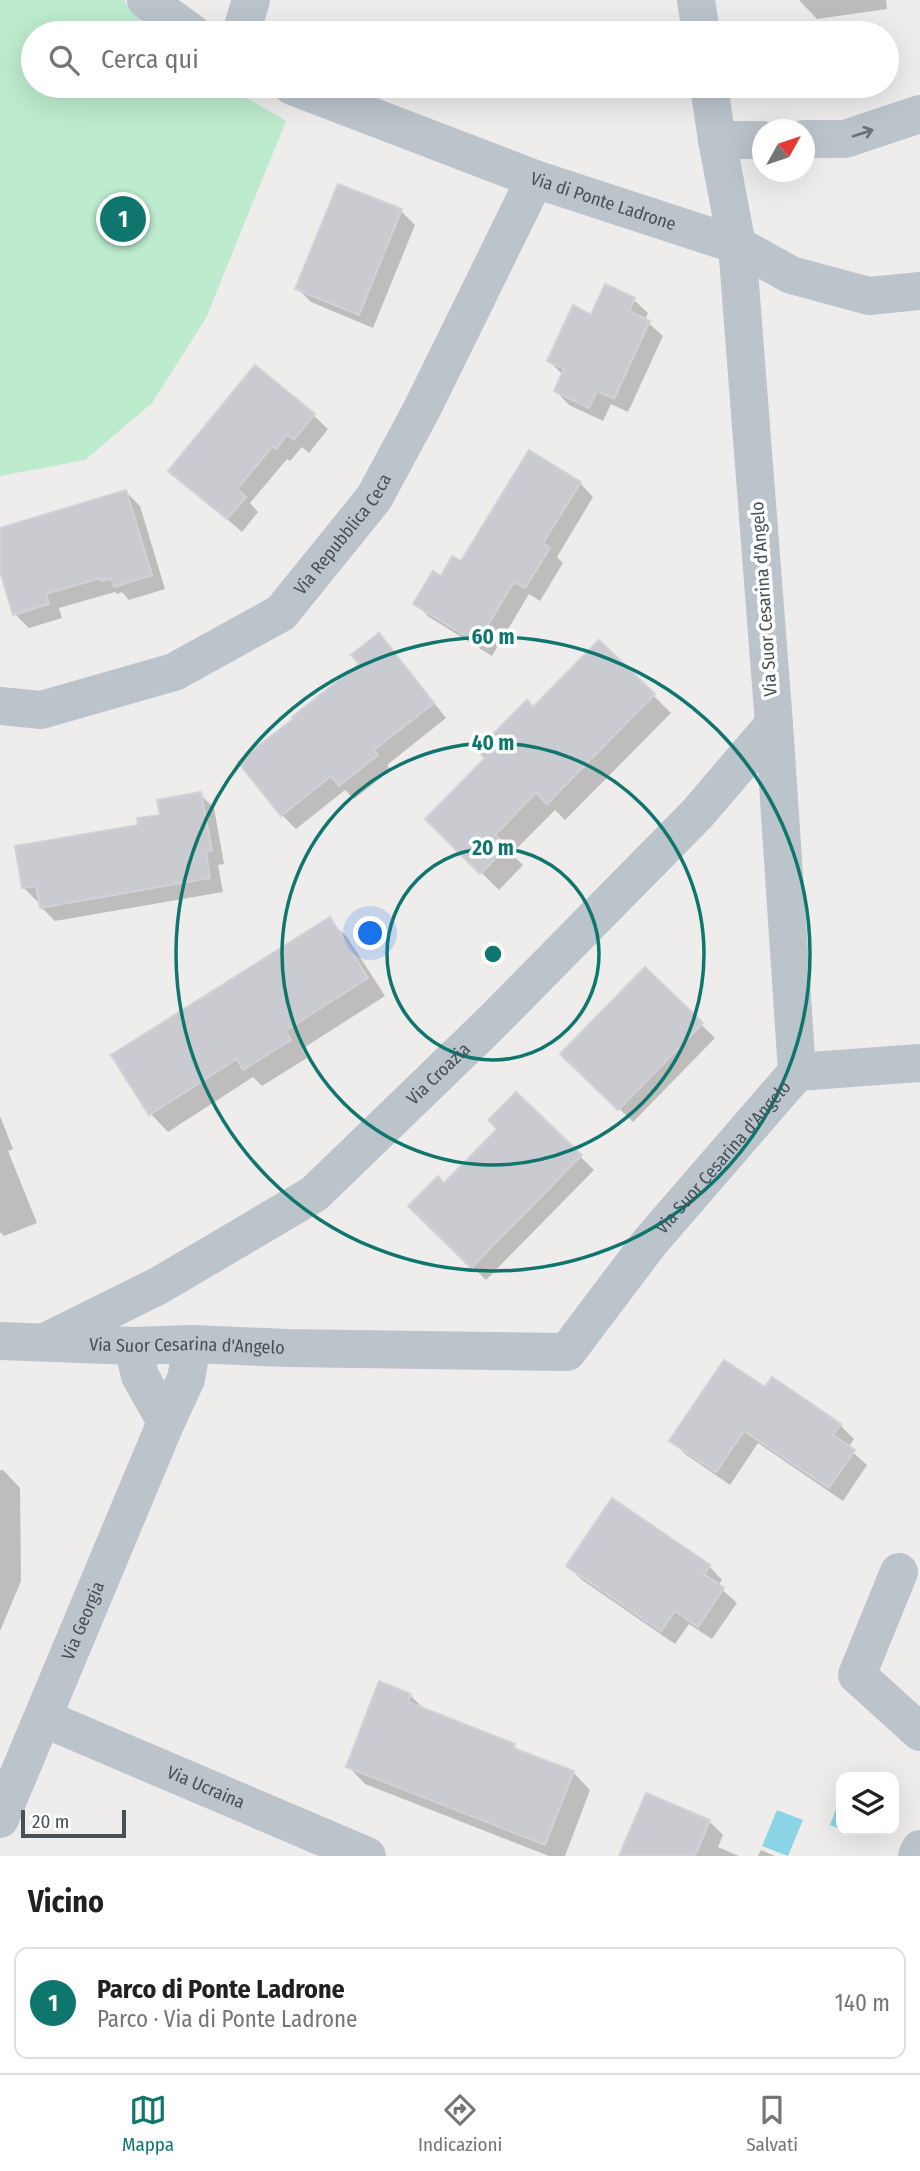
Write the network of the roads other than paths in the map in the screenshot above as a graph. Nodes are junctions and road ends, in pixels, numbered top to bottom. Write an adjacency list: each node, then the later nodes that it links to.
1 (146, 0): 4 (street)
2 (251, 0): 5 (street)
3 (696, 0): 6 (street)
4 (175, 21)
5 (245, 21)
6 (699, 21)
7 (323, 98): 13 (street, Via di Ponte Ladrone)
8 (711, 98): 11 (street, Via Suor Cesarina d'Angelo)
9 (920, 114): 10 (street, one-way to 9)
10 (815, 139)
11 (717, 140): 12 (street); 14 (street, Via Suor Cesarina d'Angelo)
12 (752, 140)
13 (535, 179): 14 (street, Via di Ponte Ladrone); 16 (street, Via Repubblica Ceca)
14 (737, 245): 15 (street, Via di Ponte Ladrone); 17 (street, Via Suor Cesarina d'Angelo)
15 (920, 291)
16 (0, 706)
17 (774, 724): 19 (street, Via Suor Cesarina d'Angelo); 21 (street, Via Croazia)
18 (920, 1063): 19 (street)
19 (797, 1072): 22 (street, Via Suor Cesarina d'Angelo)
20 (0, 1340): 21 (street, Via Suor Cesarina d'Angelo)
21 (42, 1343): 23 (street, Via Suor Cesarina d'Angelo)
22 (192, 1343): 23 (street, Via Suor Cesarina d'Angelo); 24 (street, Via Georgia)
23 (133, 1346): 24 (street)
24 (166, 1422): 26 (street, Via Georgia)
25 (899, 1572): 27 (street)
26 (43, 1718): 28 (street, Via Georgia); 30 (street, Via Ucraina)
27 (920, 1732)
28 (0, 1819)
29 (920, 1849): 31 (street)
30 (367, 1856)
31 (917, 1856)

